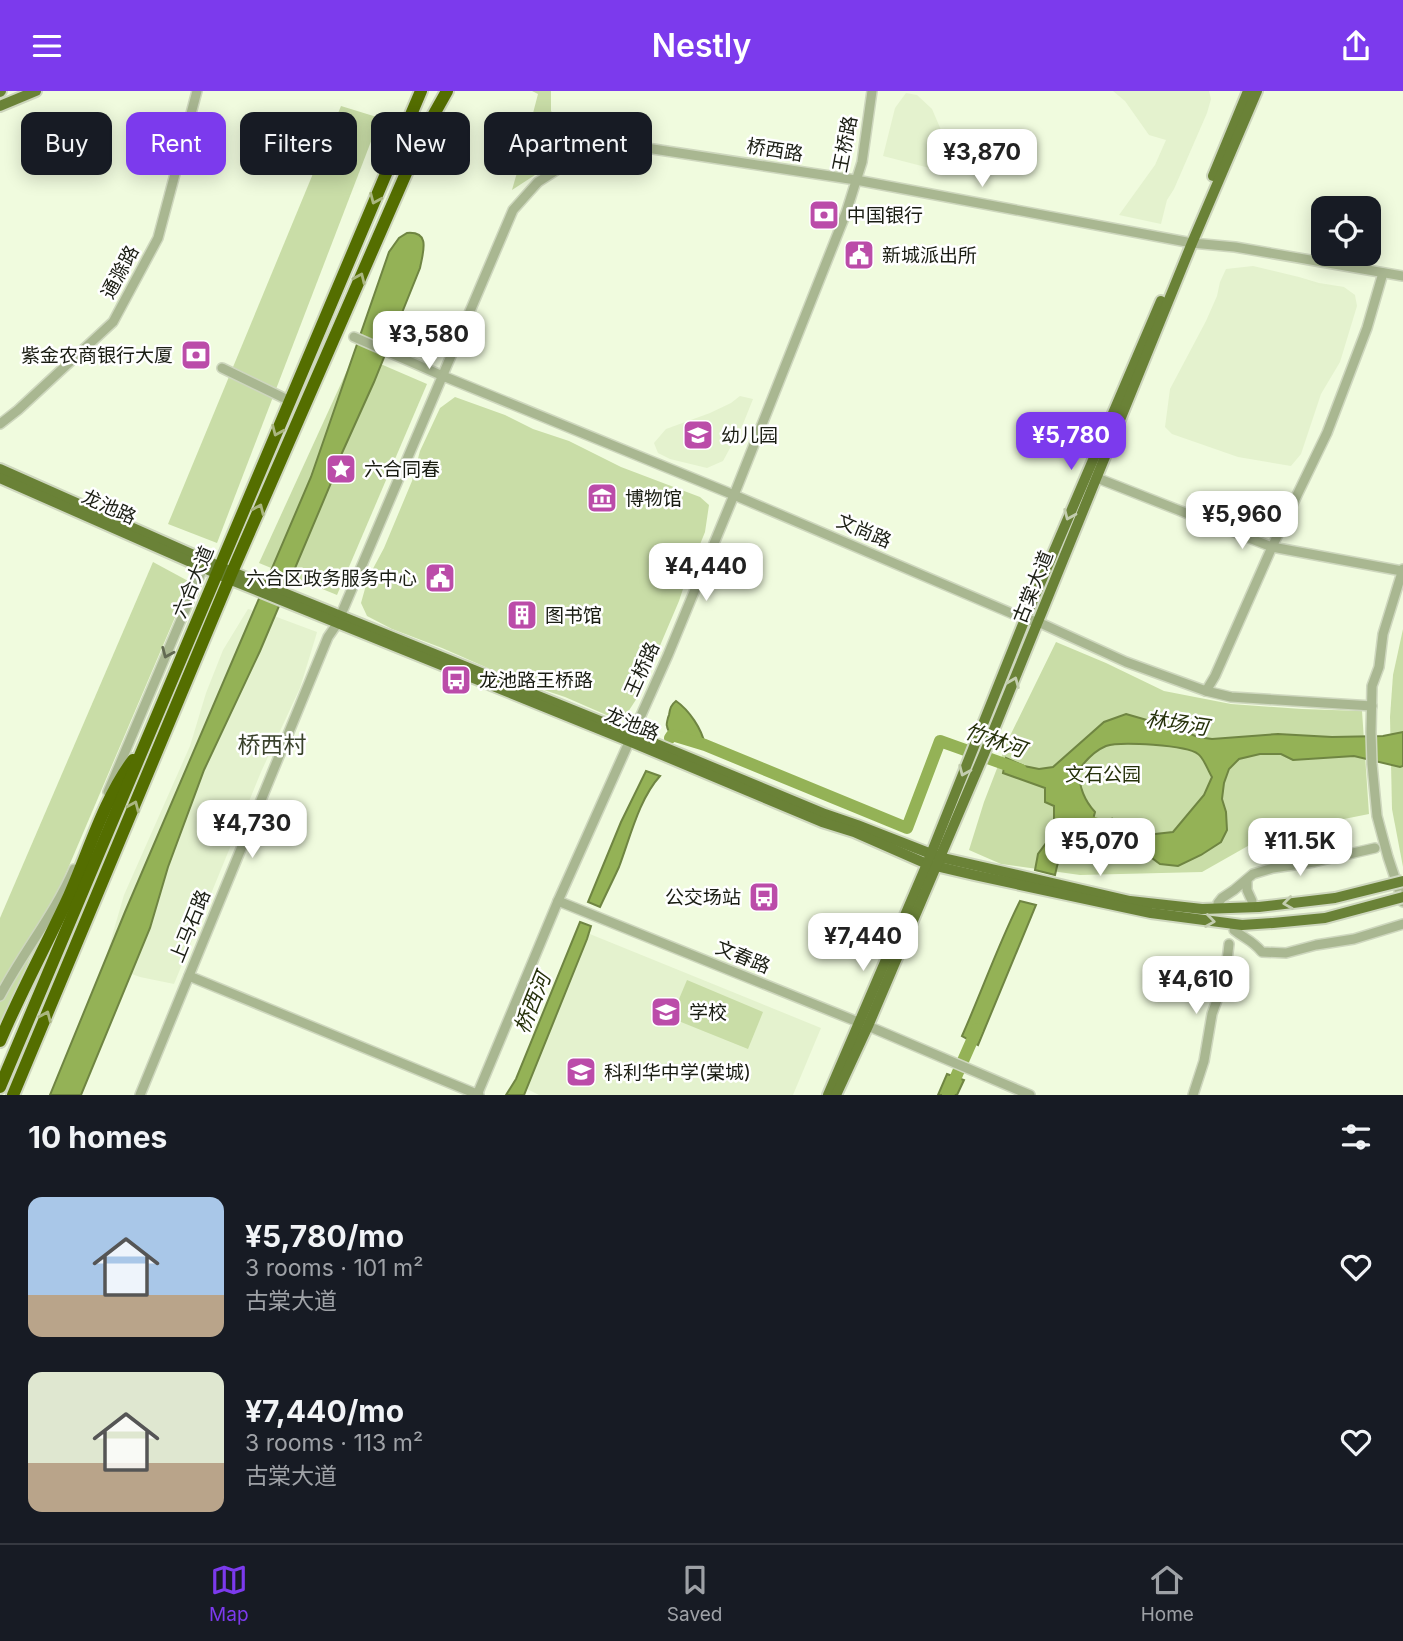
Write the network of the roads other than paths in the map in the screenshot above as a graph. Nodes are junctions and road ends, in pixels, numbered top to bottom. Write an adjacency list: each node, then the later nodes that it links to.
1 (36, 91): 8 (main road)
2 (197, 91): 17 (street, 通滁路)
3 (421, 91): 16 (highway, 六合大道, one-way to 16)
4 (447, 91): 25 (highway, 六合大道, one-way to 4)
5 (872, 91): 9 (street, 王桥路)
6 (1248, 91): 10 (main road, 古棠大道)
7 (1258, 91): 10 (main road, 古棠大道)
8 (0, 106)
9 (856, 180): 10 (street, 桥西路); 15 (street, 桥西路); 21 (street, 王桥路)
10 (1189, 242): 11 (street, 桥西路); 20 (main road, 古棠大道); 26 (main road, 古棠大道, one-way to 26)
11 (1383, 273): 12 (street, 桥西路); 22 (street)
12 (1403, 276)
13 (354, 337): 15 (street, 文尚路)
14 (222, 368): 16 (street)
15 (443, 376): 21 (street, 文尚路); 27 (street, 桥西路)
16 (290, 401): 25 (highway, 六合大道, one-way to 25)
17 (0, 423)
18 (0, 469): 25 (main road, 龙池路)
19 (0, 478): 23 (main road, 龙池路)
20 (1097, 478): 22 (street); 28 (main road, 古棠大道)
21 (734, 495): 26 (street, 文尚路); 31 (street, 王桥路)
22 (1272, 547): 24 (street); 29 (street)
23 (203, 568): 25 (main road, 龙池路); 38 (street, one-way to 38)
24 (1403, 570): 30 (street)
25 (225, 573): 27 (main road, 龙池路); 32 (highway, 六合大道); 53 (highway, 六合大道, one-way to 25)
26 (1025, 619): 28 (street, 文尚路); 34 (main road, 古棠大道, one-way to 34)
27 (339, 620): 31 (main road, 龙池路); 48 (street, 上马石路)
28 (1038, 622): 29 (street, 文尚路); 34 (main road, 古棠大道, one-way to 28)
29 (1206, 691): 30 (street, 文尚路)
30 (1372, 706): 39 (street)
31 (630, 737): 34 (main road, 龙池路); 40 (street, 王桥路)
32 (147, 740): 37 (highway); 52 (highway, 六合大道)
33 (1375, 848): 35 (street)
34 (933, 860): 39 (main road, 龙池路, one-way to 39, bridge); 42 (main road, 龙池路); 50 (main road, 古棠大道)
35 (1247, 880): 41 (street); 42 (street)
36 (1403, 881): 42 (main road, 龙池路, one-way to 42, bridge)
37 (73, 885): 38 (street); 51 (highway)
38 (59, 900): 49 (street)
39 (1403, 900)
40 (558, 901): 50 (street, 文春路); 55 (street, 王桥路)
41 (1218, 903)
42 (1256, 904)
43 (1403, 924): 46 (street)
44 (1254, 926): 46 (street)
45 (1234, 930): 46 (street)
46 (1253, 941)
47 (1229, 944): 59 (street)
48 (189, 976): 54 (street, 上马石路); 55 (street)
49 (0, 996)
50 (863, 1024): 56 (main road, 古棠大道); 57 (main road, 古棠大道); 58 (street, 文春路)
51 (0, 1041)
52 (0, 1087)
53 (14, 1095)
54 (140, 1095)
55 (478, 1095)
56 (828, 1095)
57 (836, 1095)
58 (1030, 1095)
59 (1193, 1095)

